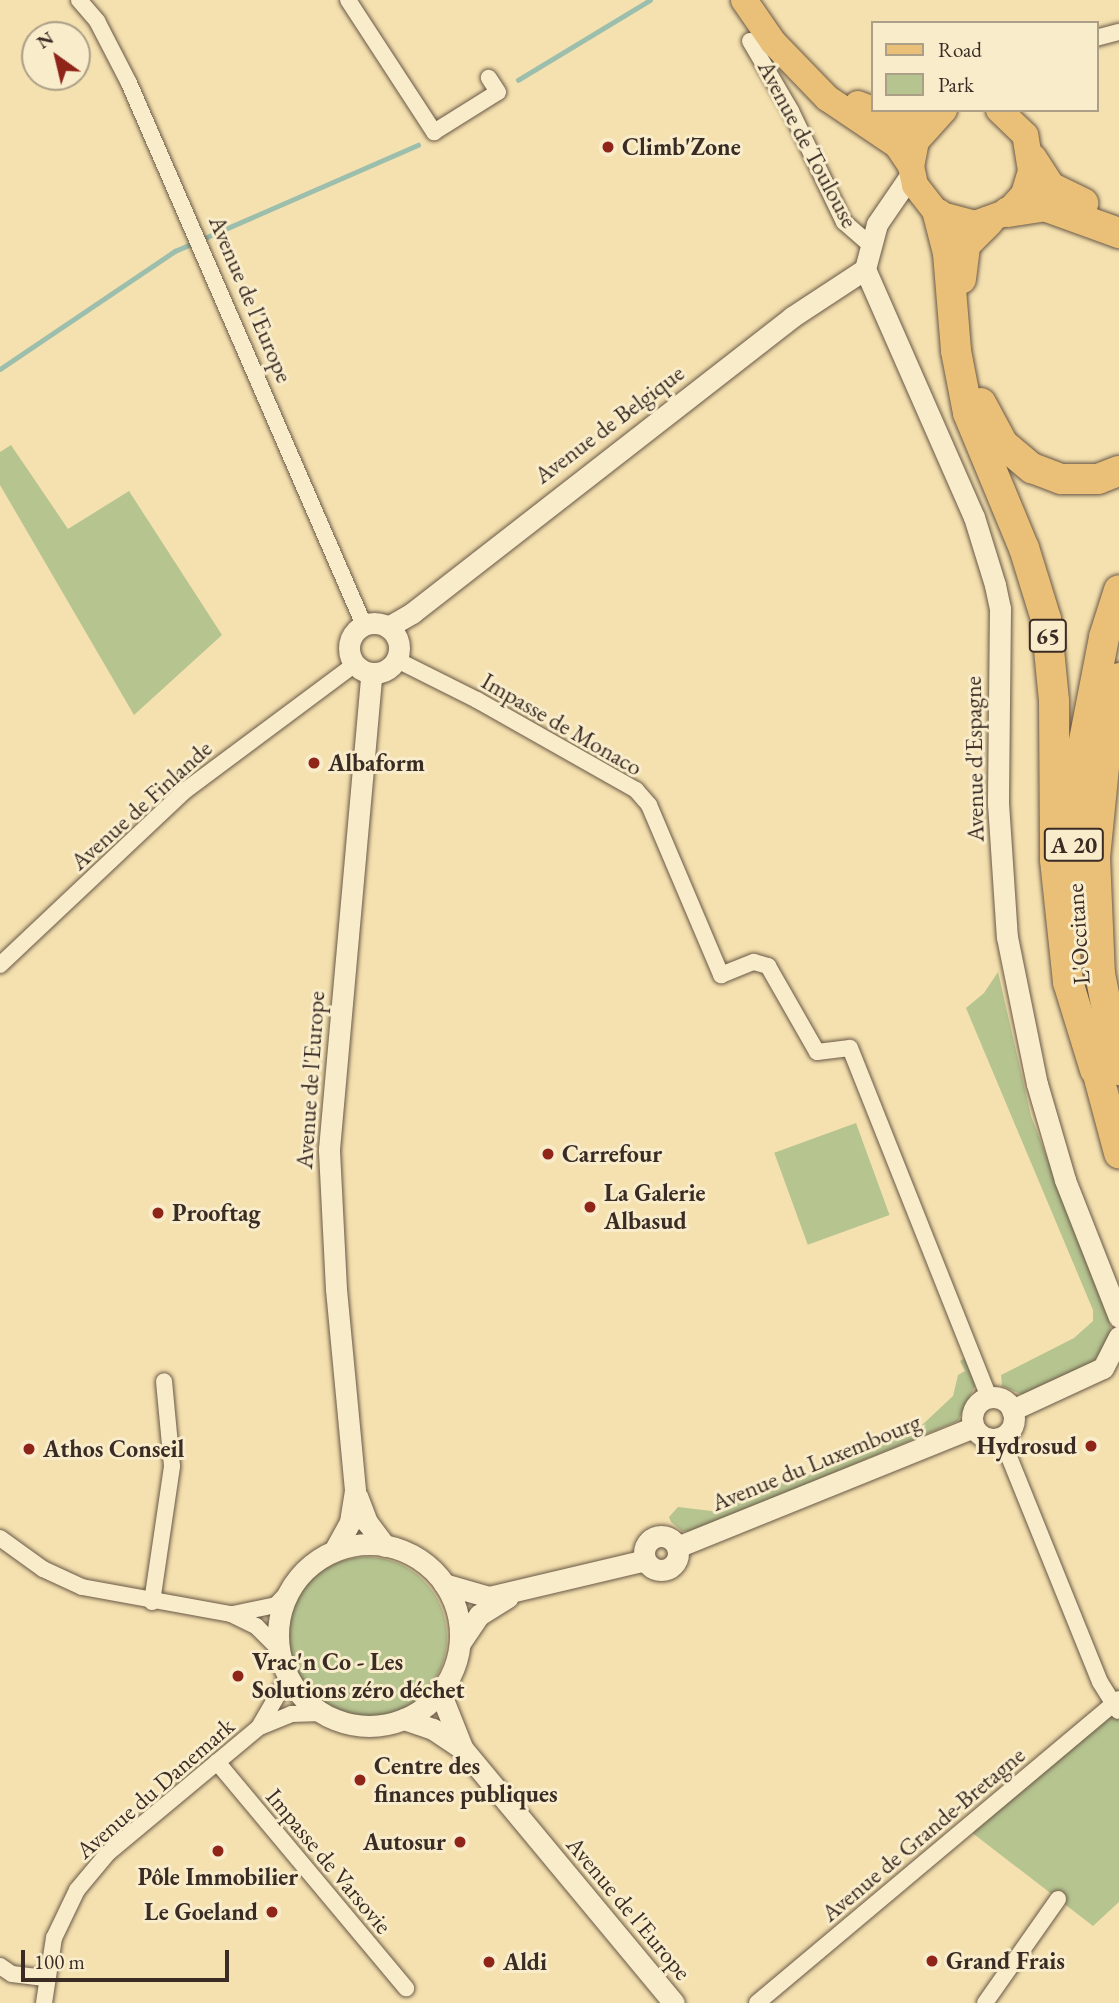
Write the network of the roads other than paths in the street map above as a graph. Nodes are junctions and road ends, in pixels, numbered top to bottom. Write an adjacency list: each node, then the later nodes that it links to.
1 (79, 0): 24 (street, Avenue de l'Europe)
2 (348, 0): 8 (street)
3 (744, 0): 7 (main road, Avenue de Toulouse)
4 (1119, 32): 5 (street)
5 (1098, 37)
6 (750, 41): 20 (street, Avenue de Toulouse)
7 (807, 76): 9 (main road, Avenue de Toulouse); 14 (main road, Avenue de Toulouse)
8 (488, 78)
9 (870, 108)
10 (878, 112): 12 (main road, Avenue de Toulouse)
11 (1001, 112): 13 (main road)
12 (937, 115): 14 (main road)
13 (1032, 159): 17 (main road); 18 (highway)
14 (912, 169): 15 (main road, Avenue de Toulouse); 16 (street)
15 (933, 210): 16 (street); 17 (main road); 32 (highway, 65)
16 (886, 215): 20 (street)
17 (998, 217): 19 (highway); 22 (highway)
18 (1119, 218)
19 (1119, 233)
20 (869, 244): 21 (street)
21 (865, 269): 25 (street, Avenue de Belgique); 34 (street, Avenue d'Espagne)
22 (1119, 471)
23 (1119, 590): 32 (highway, L'Occitane / A 20)
24 (363, 625): 25 (street); 27 (street)
25 (388, 626): 26 (street)
26 (397, 660): 27 (street); 37 (street, Impasse de Monaco)
27 (363, 669): 30 (street, Avenue de Finlande); 41 (street, Avenue de l'Europe)
28 (1119, 678): 29 (highway, L'Occitane / A 20)
29 (1107, 737): 31 (highway); 32 (highway, L'Occitane / A 20)
30 (0, 965)
31 (1119, 968)
32 (1107, 1070): 33 (highway, L'Occitane / A 20)
33 (1119, 1153)
34 (1119, 1317)
35 (1118, 1346): 38 (street)
36 (164, 1381): 48 (street)
37 (989, 1398): 38 (street); 39 (street)
38 (1012, 1410): 40 (street)
39 (974, 1427): 40 (street); 47 (street, Avenue du Luxembourg)
40 (1001, 1437): 54 (street)
41 (355, 1490): 43 (street, Avenue de l'Europe); 44 (street, Avenue de l'Europe)
42 (0, 1538): 48 (street)
43 (385, 1546): 44 (street); 45 (street)
44 (334, 1551): 46 (street)
45 (444, 1584): 47 (street); 50 (street)
46 (290, 1590): 49 (street); 51 (street)
47 (513, 1594): 50 (street)
48 (152, 1602): 49 (street)
49 (231, 1614): 51 (street)
50 (460, 1643): 53 (street)
51 (279, 1649): 52 (street)
52 (288, 1678): 55 (street); 57 (street, Avenue du Danemark)
53 (440, 1692): 56 (street); 58 (street, Avenue de l'Europe)
54 (1117, 1706): 66 (street, Avenue de Grande-Bretagne)
55 (322, 1713): 56 (street); 57 (street, Avenue du Danemark)
56 (404, 1719): 58 (street, Avenue de l'Europe)
57 (259, 1727): 59 (street, Avenue du Danemark)
58 (463, 1749): 65 (street, Avenue de l'Europe)
59 (217, 1762): 62 (street, Avenue du Danemark); 63 (street, Impasse de Varsovie)
60 (1058, 1899): 67 (street)
61 (0, 1966): 62 (street)
62 (45, 1979): 64 (street, Avenue du Danemark)
63 (406, 1988)
64 (44, 2003)
65 (674, 2003)
66 (757, 2003)
67 (985, 2003)

